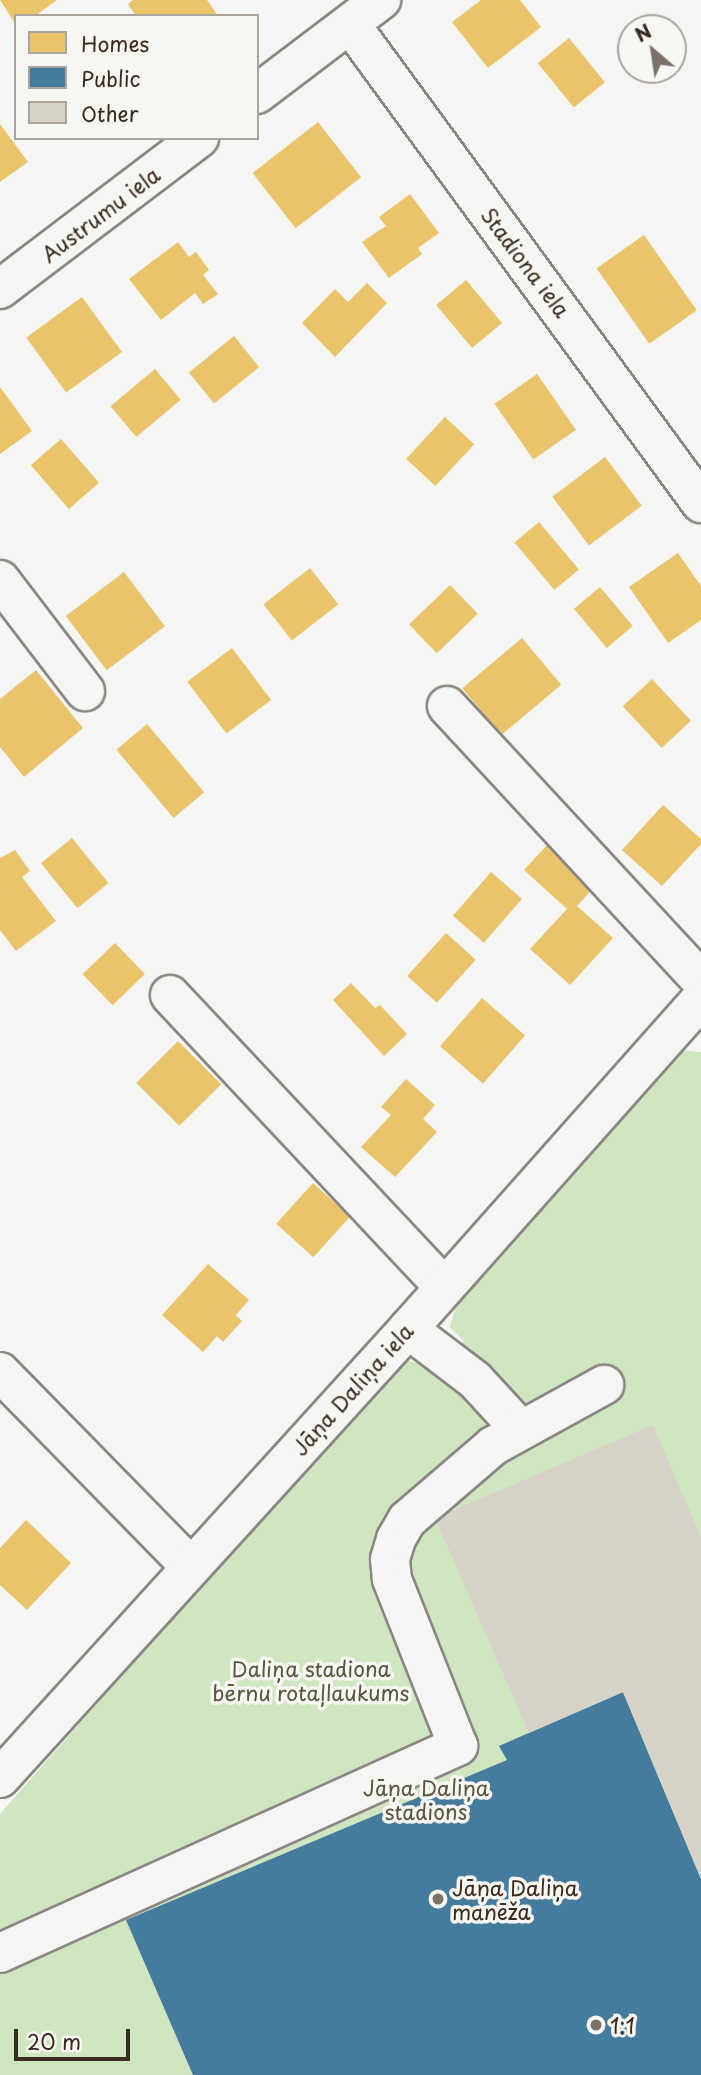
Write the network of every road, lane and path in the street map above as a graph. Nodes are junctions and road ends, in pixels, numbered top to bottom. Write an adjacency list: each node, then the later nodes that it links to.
1 (382, 0): 2 (street)
2 (349, 24): 3 (street); 6 (street, Stadiona iela)
3 (259, 92)
4 (196, 140): 5 (street, Austrumu iela)
5 (0, 289)
6 (701, 503)
7 (0, 580): 8 (street)
8 (85, 691)
9 (447, 706): 10 (street)
10 (701, 980)
11 (170, 995): 13 (street)
12 (701, 999): 13 (street, Jāņa Daliņa iela)
13 (443, 1286): 14 (street, Jāņa Daliņa iela)
14 (408, 1329): 17 (street); 18 (street, Jāņa Daliņa iela)
15 (0, 1372): 18 (street)
16 (604, 1385): 17 (street)
17 (520, 1430): 20 (street)
18 (190, 1566): 19 (street, Jāņa Daliņa iela)
19 (0, 1777)
20 (0, 1954)

